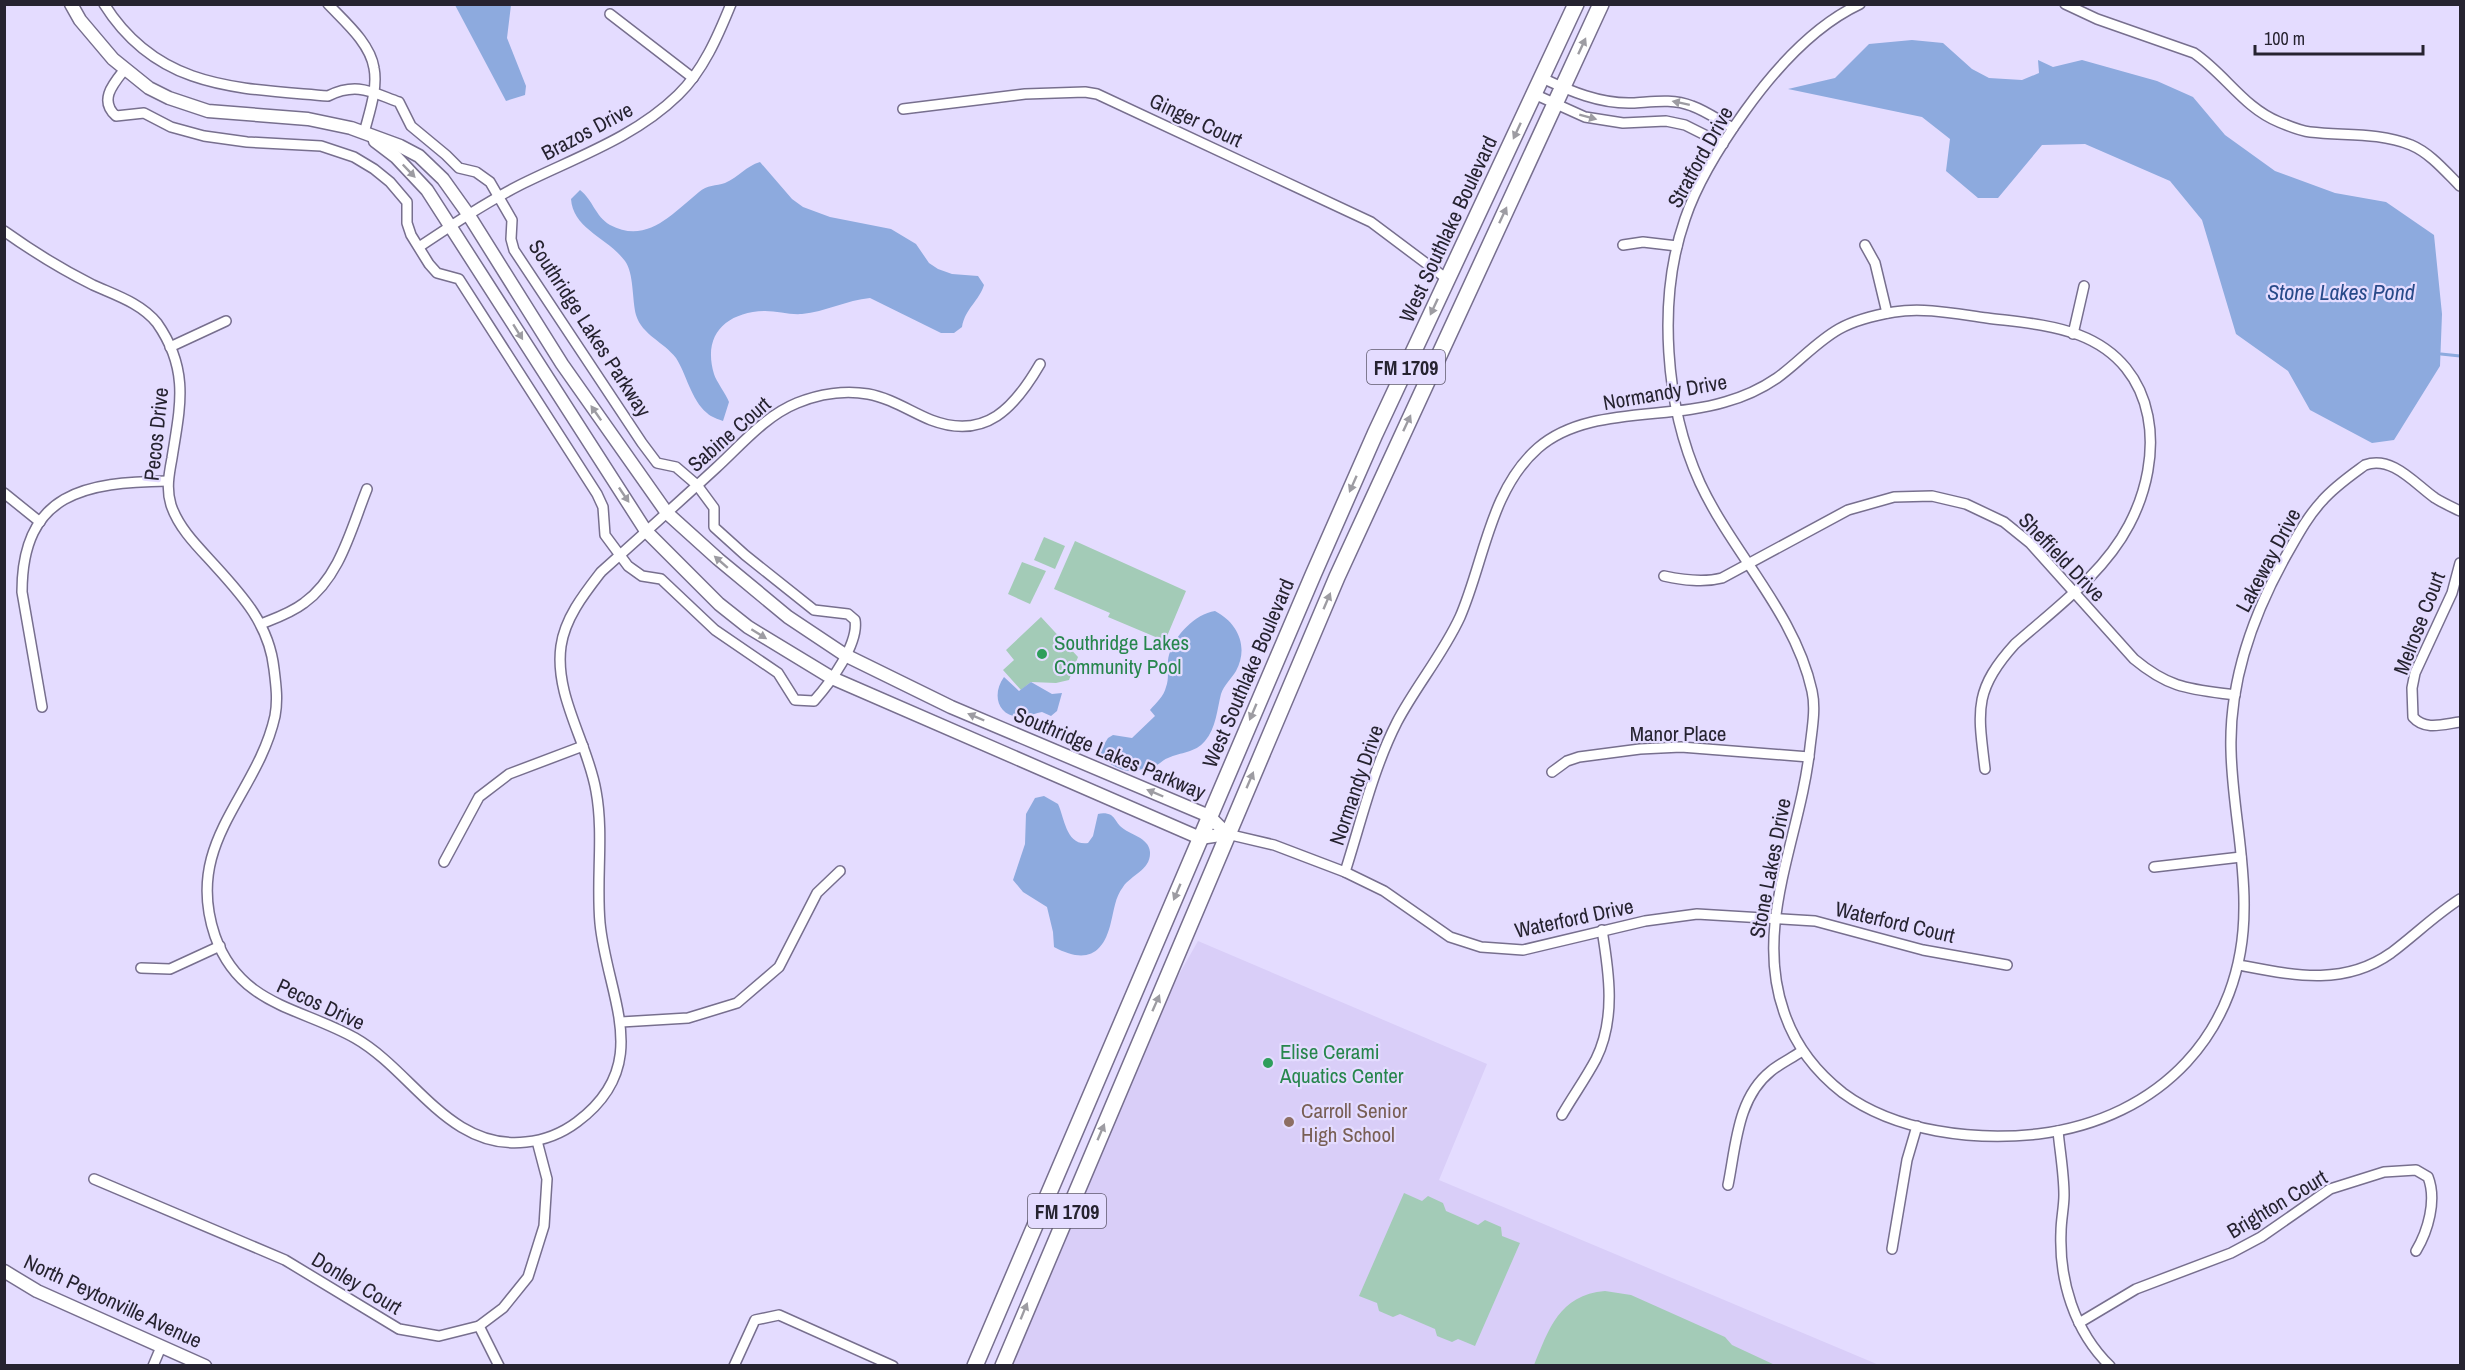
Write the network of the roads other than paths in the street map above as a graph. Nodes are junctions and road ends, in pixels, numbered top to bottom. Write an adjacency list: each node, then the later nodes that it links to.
1 (71, 4): 10 (street, Southridge Lakes Parkway)
2 (104, 4): 14 (street, Southridge Lakes Parkway)
3 (328, 4): 14 (street)
4 (731, 4): 11 (street, Brazos Drive)
5 (1576, 4): 12 (main road, West Southlake Boulevard / FM 1709)
6 (1601, 4): 13 (main road, West Southlake Boulevard / FM 1709, one-way to 6)
7 (1860, 4): 18 (street, Stratford Drive)
8 (2066, 4): 21 (street)
9 (610, 14): 11 (street)
10 (125, 69): 19 (street, Southridge Lakes Parkway); 29 (street, Southridge Lakes Parkway)
11 (693, 78): 22 (street, Brazos Drive)
12 (1542, 78): 13 (street); 15 (main road, West Southlake Boulevard / FM 1709)
13 (1563, 87): 16 (main road, West Southlake Boulevard / FM 1709); 18 (street, one-way to 13)
14 (373, 92): 19 (street); 22 (street, Southridge Lakes Parkway)
15 (1534, 94): 16 (street); 30 (main road, West Southlake Boulevard / FM 1709, one-way to 30)
16 (1554, 104): 20 (street, one-way to 20); 62 (main road, West Southlake Boulevard / FM 1709, one-way to 16)
17 (903, 109): 30 (street, Ginger Court)
18 (1733, 128): 20 (street, Stratford Drive)
19 (364, 133): 23 (street, Southridge Lakes Parkway); 24 (street, Southridge Lakes Parkway, one-way to 24)
20 (1723, 144): 28 (street, Stratford Drive)
21 (2460, 186)
22 (499, 197): 23 (street, Brazos Drive); 39 (street, Southridge Lakes Parkway)
23 (468, 214): 24 (street, Brazos Drive); 43 (street, Southridge Lakes Parkway, one-way to 23)
24 (450, 226): 29 (street, Brazos Drive); 45 (street, Southridge Lakes Parkway, one-way to 45)
25 (4, 231): 35 (street, Pecos Drive)
26 (1865, 244): 32 (street)
27 (1623, 245): 28 (street)
28 (1677, 246): 37 (street, Stratford Drive)
29 (419, 247): 46 (street, Southridge Lakes Parkway)
30 (1447, 279): 61 (main road, West Southlake Boulevard / FM 1709, one-way to 61)
31 (2084, 286): 34 (street)
32 (1887, 313): 34 (street, Normandy Drive); 37 (street, Normandy Drive)
33 (226, 321): 35 (street)
34 (2073, 333): 50 (street, Normandy Drive)
35 (170, 347): 38 (street, Pecos Drive)
36 (1040, 364): 39 (street, Sabine Court)
37 (1677, 411): 48 (street, Stone Lakes Drive); 68 (street, Normandy Drive)
38 (168, 481): 44 (street); 51 (street, Pecos Drive)
39 (697, 485): 43 (street, Sabine Court); 52 (street, Southridge Lakes Parkway)
40 (367, 489): 51 (street)
41 (4, 493): 44 (street)
42 (2460, 511): 54 (street, Lakeway Drive)
43 (667, 513): 45 (street, Pecos Drive); 52 (street, Southridge Lakes Parkway, one-way to 43)
44 (40, 522): 55 (street)
45 (646, 531): 46 (street, Pecos Drive); 53 (street, Southridge Lakes Parkway, one-way to 53)
46 (619, 555): 53 (street, Southridge Lakes Parkway); 57 (street, Pecos Drive)
47 (2460, 563): 56 (street, Melrose Court)
48 (1748, 564): 49 (street, Sheffield Drive); 50 (street, Sheffield Drive); 58 (street, Stone Lakes Drive)
49 (1664, 576)
50 (2073, 592): 54 (street, Sheffield Drive); 59 (street, Normandy Drive)
51 (261, 624): 72 (street, Pecos Drive)
52 (844, 656): 53 (street, Southridge Lakes Parkway); 61 (street, Southridge Lakes Parkway, one-way to 52)
53 (832, 678): 63 (street, Southridge Lakes Parkway)
54 (2235, 695): 64 (street, Stone Lakes Drive)
55 (42, 707)
56 (2460, 722)
57 (583, 746): 65 (street); 76 (street, Pecos Drive)
58 (1809, 757): 60 (street, Manor Place); 70 (street, Stone Lakes Drive)
59 (1984, 769)
60 (1552, 772)
61 (1209, 816): 62 (street, Southridge Lakes Parkway); 63 (main road, West Southlake Boulevard / FM 1709)
62 (1227, 834): 63 (street); 68 (street, Waterford Drive); 96 (main road, West Southlake Boulevard / FM 1709, one-way to 62)
63 (1200, 838): 95 (main road, West Southlake Boulevard / FM 1709, one-way to 95)
64 (2241, 857): 66 (street); 74 (street, Stone Lakes Drive)
65 (444, 862)
66 (2154, 867)
67 (840, 871): 76 (street)
68 (1345, 872): 71 (street, Waterford Drive)
69 (2460, 899): 74 (street)
70 (1775, 918): 71 (street, Waterford Drive); 73 (street, Waterford Court); 77 (street, Stone Lakes Drive)
71 (1602, 930): 78 (street)
72 (220, 946): 75 (street); 81 (street, Pecos Drive)
73 (2007, 965)
74 (2239, 965): 80 (street, Stone Lakes Drive)
75 (141, 968)
76 (621, 1022): 81 (street, Pecos Drive)
77 (1802, 1051): 79 (street, Stone Lakes Drive); 83 (street)
78 (1562, 1115)
79 (1917, 1126): 80 (street, Stone Lakes Drive); 84 (street)
80 (2058, 1131): 87 (street)
81 (537, 1141): 88 (street, Donley Court)
82 (94, 1179): 88 (street, Donley Court)
83 (1728, 1185)
84 (1892, 1249)
85 (2416, 1251): 87 (street, Brighton Court)
86 (4, 1271): 89 (street, North Peytonville Avenue)
87 (2079, 1323): 97 (street)
88 (479, 1326): 92 (street)
89 (161, 1347): 90 (street); 91 (street, North Peytonville Avenue)
90 (153, 1365)
91 (205, 1365)
92 (499, 1365)
93 (734, 1365): 94 (street)
94 (893, 1365)
95 (975, 1365)
96 (1002, 1365)
97 (2110, 1365)

